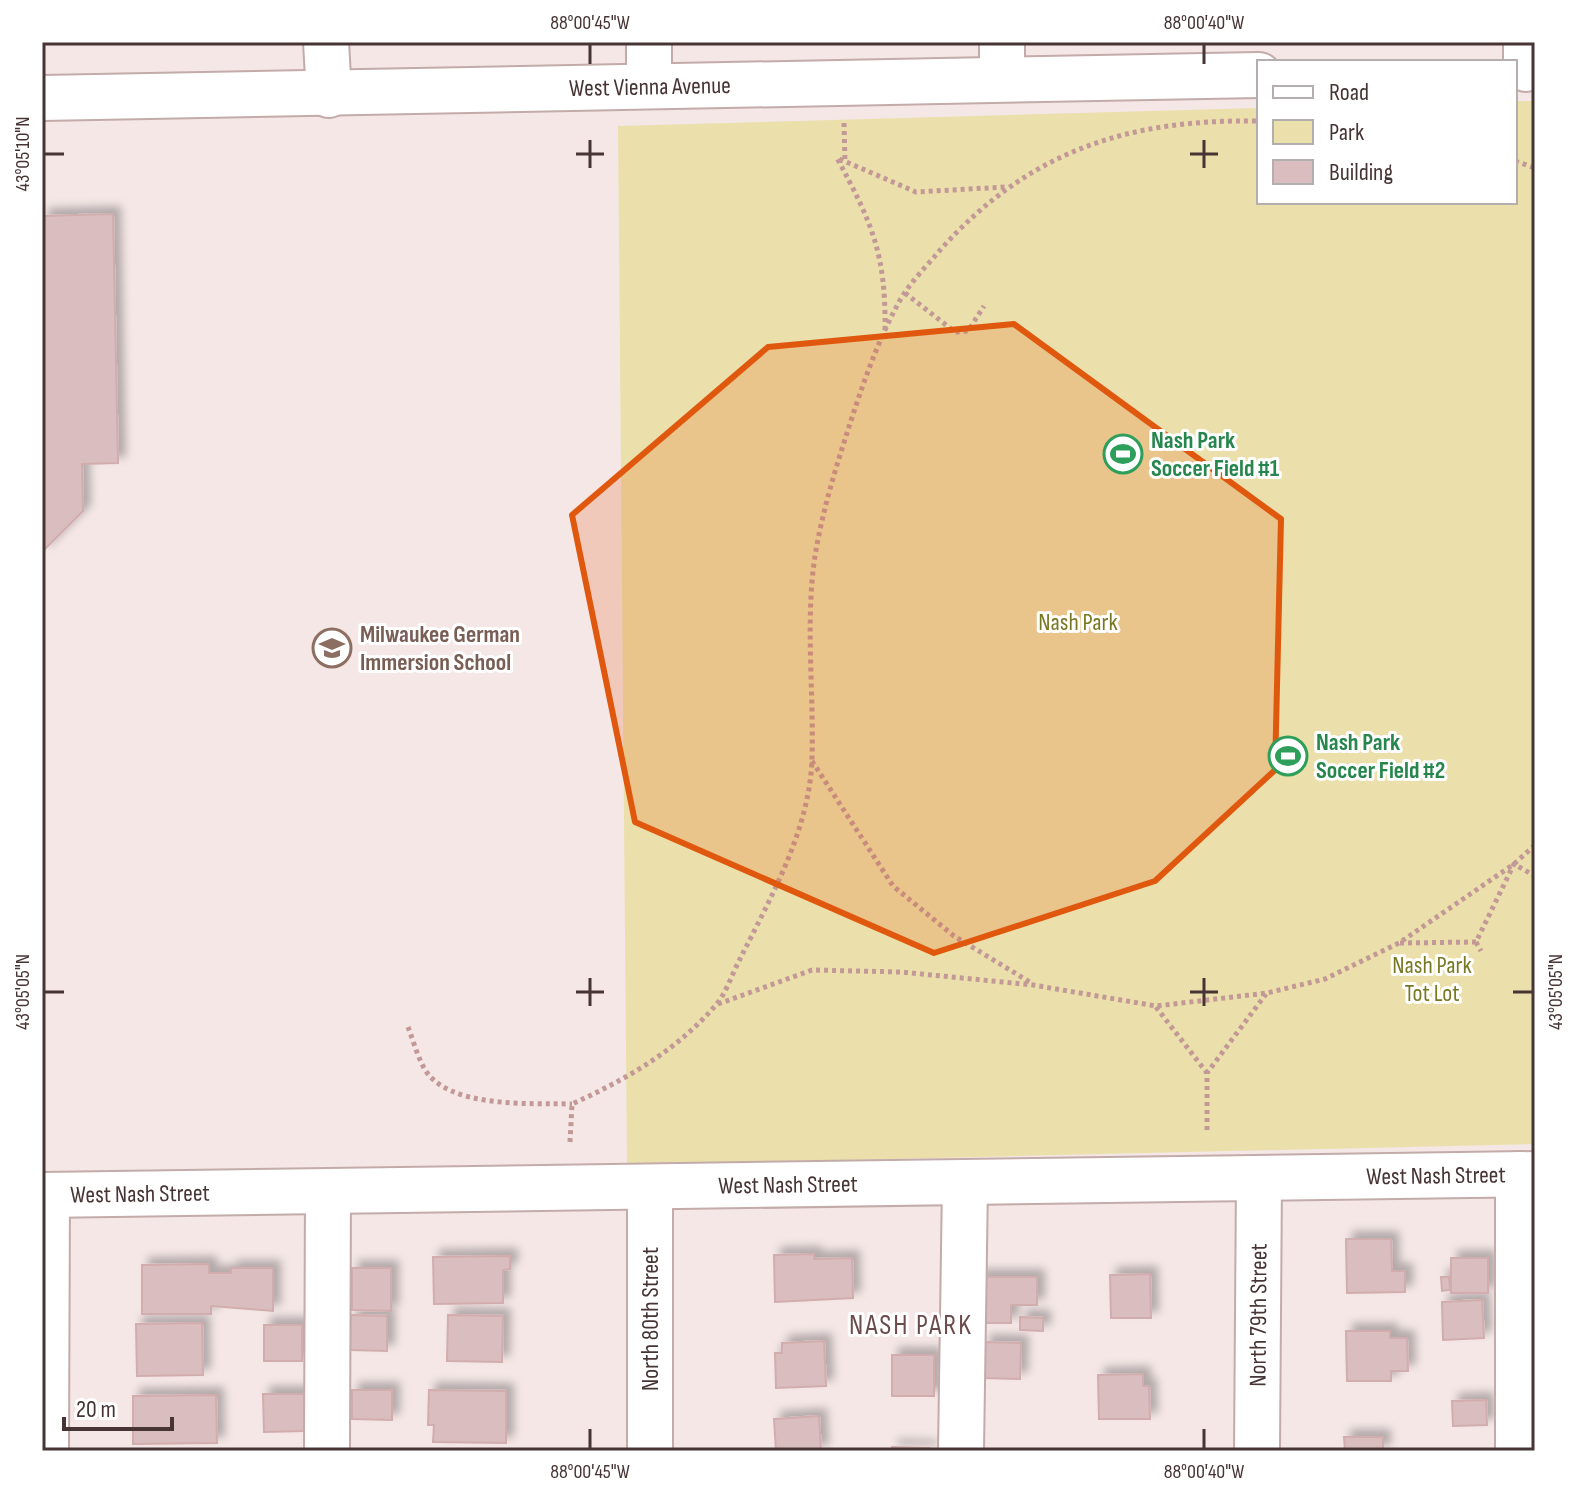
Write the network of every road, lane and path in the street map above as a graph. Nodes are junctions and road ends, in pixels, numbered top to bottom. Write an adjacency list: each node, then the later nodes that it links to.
1 (326, 42): 6 (street)
2 (649, 42): 5 (street)
3 (1002, 61): 4 (street, West Vienna Avenue); 5 (street, West Vienna Avenue)
4 (1257, 75)
5 (649, 86): 6 (street, West Vienna Avenue)
6 (329, 95): 7 (street, West Vienna Avenue)
7 (42, 98)
8 (1257, 121): 9 (path)
9 (1008, 187): 10 (path); 12 (path)
10 (905, 293): 11 (path); 12 (path)
11 (984, 306)
12 (885, 335): 13 (path)
13 (812, 761): 21 (path); 23 (path)
14 (1535, 845): 15 (path)
15 (1514, 864): 16 (path); 17 (path); 18 (path)
16 (1535, 876)
17 (1476, 942): 18 (path); 19 (path)
18 (1399, 943): 20 (path); 22 (path)
19 (1481, 951)
20 (1406, 952)
21 (1033, 985): 23 (path); 24 (path)
22 (1267, 993): 24 (path); 26 (path)
23 (717, 1004): 27 (path)
24 (1156, 1006): 26 (path)
25 (408, 1027): 27 (path)
26 (1207, 1073): 28 (path)
27 (572, 1104): 29 (path)
28 (1207, 1130)
29 (570, 1142)
30 (1526, 1174): 31 (street, West Nash Street); 41 (street)
31 (1259, 1179): 32 (street, West Nash Street); 40 (street, North 79th Street)
32 (965, 1183): 33 (street, West Nash Street); 39 (street)
33 (650, 1188): 34 (street, West Nash Street); 38 (street, North 80th Street)
34 (328, 1192): 35 (street, West Nash Street); 37 (street)
35 (44, 1195): 36 (street)
36 (46, 1451)
37 (327, 1451)
38 (650, 1451)
39 (961, 1451)
40 (1257, 1451)
41 (1518, 1451)

